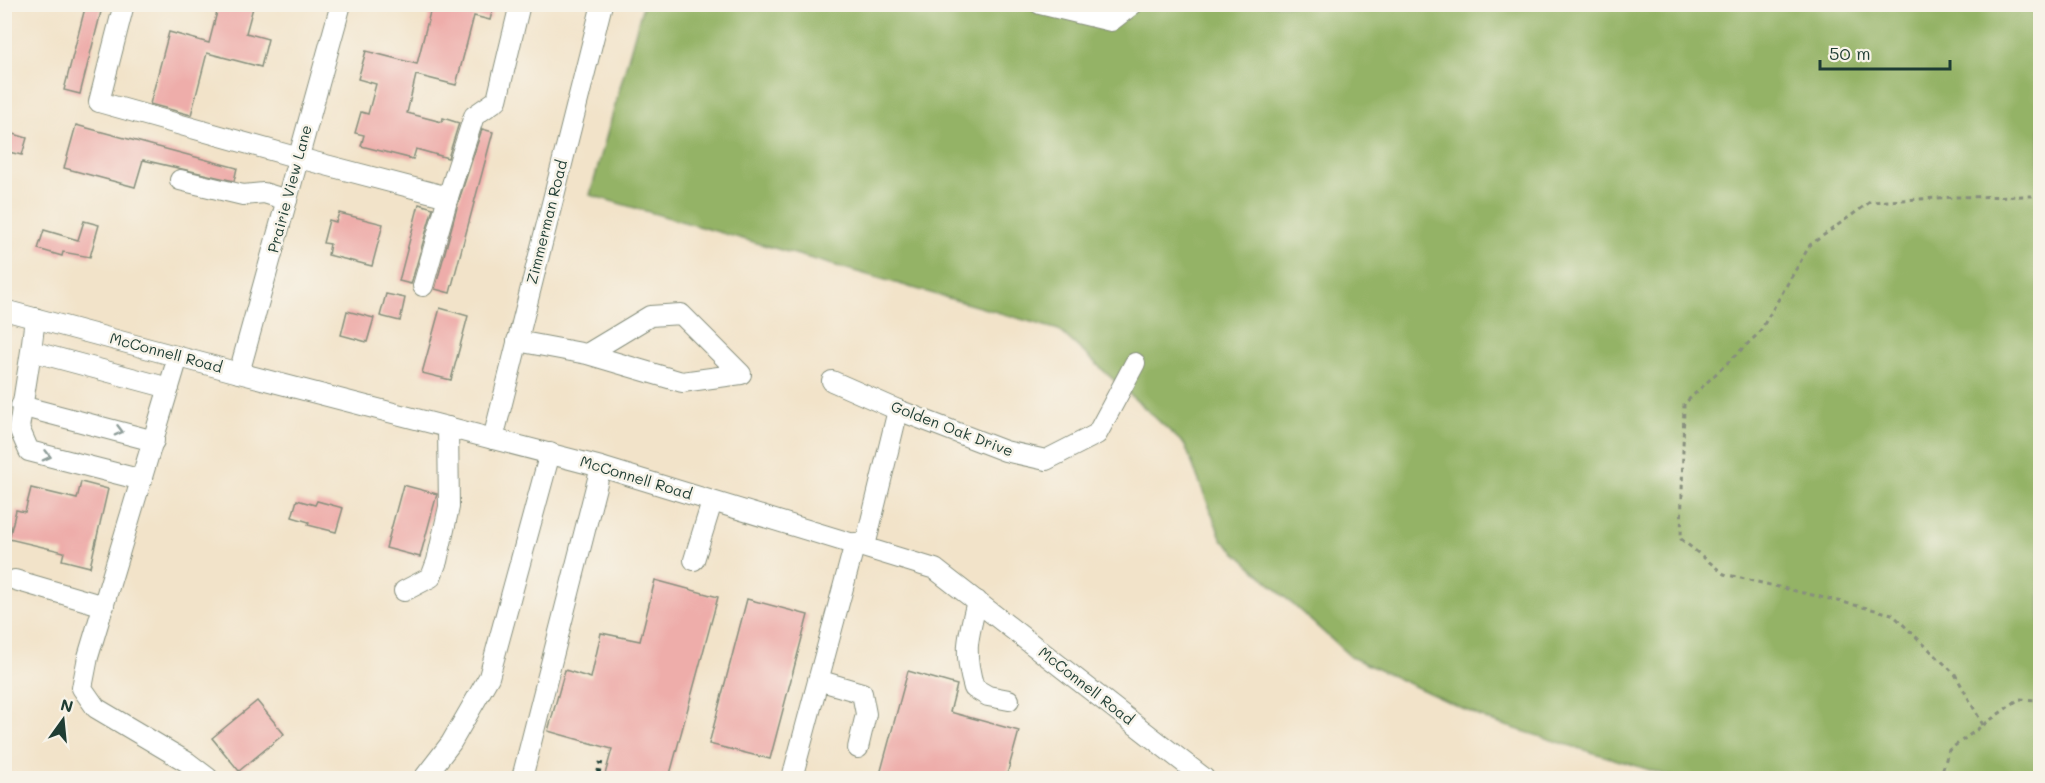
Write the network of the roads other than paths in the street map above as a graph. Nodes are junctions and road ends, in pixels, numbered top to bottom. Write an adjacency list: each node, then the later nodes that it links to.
1 (124, 4): 7 (street)
2 (341, 4): 7 (street, Prairie View Lane)
3 (520, 4): 9 (street)
4 (602, 4): 14 (street, Zimmerman Road)
5 (1040, 4): 6 (street)
6 (1132, 4)
7 (299, 158): 9 (street); 10 (street, Prairie View Lane)
8 (180, 180): 10 (street)
9 (448, 197): 11 (street)
10 (287, 200): 19 (street, Prairie View Lane)
11 (423, 286)
12 (4, 310): 13 (street, McConnell Road)
13 (35, 318): 15 (street); 17 (street, McConnell Road)
14 (517, 341): 16 (street); 25 (street, Zimmerman Road)
15 (31, 351): 21 (street); 22 (street)
16 (587, 354): 16 (street)
17 (178, 357): 19 (street, McConnell Road); 21 (street)
18 (1135, 363): 23 (street, Golden Oak Drive)
19 (239, 373): 24 (street, McConnell Road)
20 (832, 381): 23 (street, Golden Oak Drive)
21 (169, 388): 26 (street)
22 (21, 406): 26 (street, one-way to 26); 29 (street, one-way to 29)
23 (898, 410): 31 (street)
24 (448, 427): 25 (street, McConnell Road); 34 (street)
25 (493, 439): 27 (street, McConnell Road)
26 (154, 441): 29 (street)
27 (550, 453): 28 (street, McConnell Road); 41 (street)
28 (602, 467): 30 (street, McConnell Road); 42 (street)
29 (142, 480): 36 (street)
30 (712, 502): 31 (street, McConnell Road); 32 (street)
31 (860, 544): 35 (street, McConnell Road); 37 (street)
32 (694, 560)
33 (15, 580): 36 (street)
34 (404, 591)
35 (977, 601): 38 (street); 44 (street, McConnell Road)
36 (104, 606): 40 (street)
37 (818, 680): 39 (street); 43 (street)
38 (1009, 700)
39 (858, 748)
40 (208, 778)
41 (424, 778)
42 (522, 778)
43 (792, 778)
44 (1204, 778)

